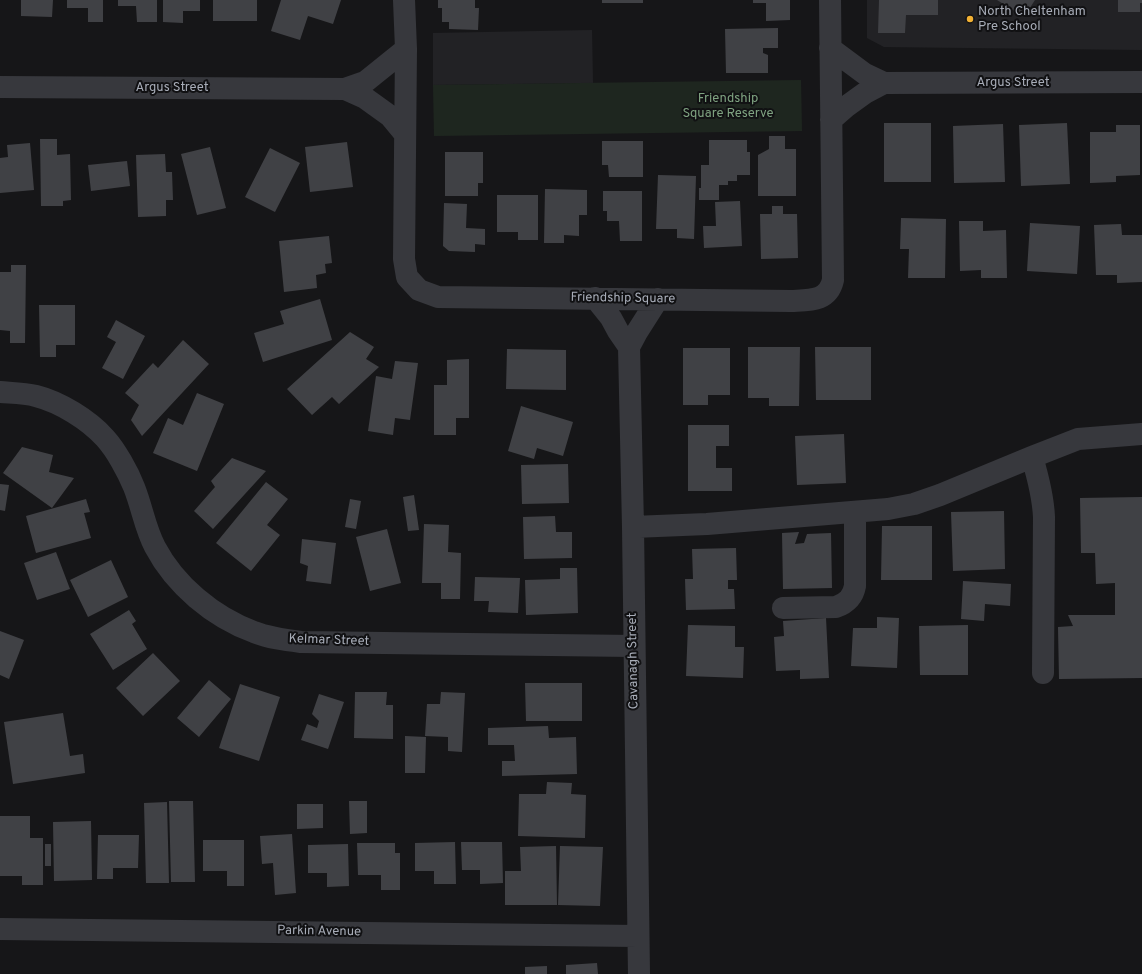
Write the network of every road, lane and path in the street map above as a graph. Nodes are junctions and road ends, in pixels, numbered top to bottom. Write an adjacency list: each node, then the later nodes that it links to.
1 (404, 0): 4 (street, Friendship Square)
2 (830, 0): 3 (street, Friendship Square)
3 (830, 48): 6 (street, Argus Street); 9 (street, Friendship Square)
4 (406, 49): 8 (street, Argus Street); 10 (street, Friendship Square)
5 (1142, 82): 6 (street, Argus Street)
6 (884, 83): 9 (street, Argus Street)
7 (0, 87): 8 (street, Argus Street)
8 (344, 89): 10 (street, Argus Street)
9 (831, 120): 12 (street, Friendship Square)
10 (404, 133): 11 (street, Friendship Square)
11 (595, 298): 12 (street, Friendship Square); 13 (street)
12 (658, 299): 13 (street)
13 (629, 347): 18 (street, Cavanagh Street)
14 (0, 392): 20 (street, Kelmar Street)
15 (1142, 434): 16 (street)
16 (1032, 457): 17 (street); 21 (street)
17 (855, 512): 18 (street); 19 (street)
18 (633, 527): 20 (street, Cavanagh Street)
19 (783, 608)
20 (634, 646): 23 (street, Cavanagh Street)
21 (1043, 673)
22 (0, 929): 23 (street, Parkin Avenue)
23 (638, 936): 24 (street, Cavanagh Street)
24 (639, 974)

